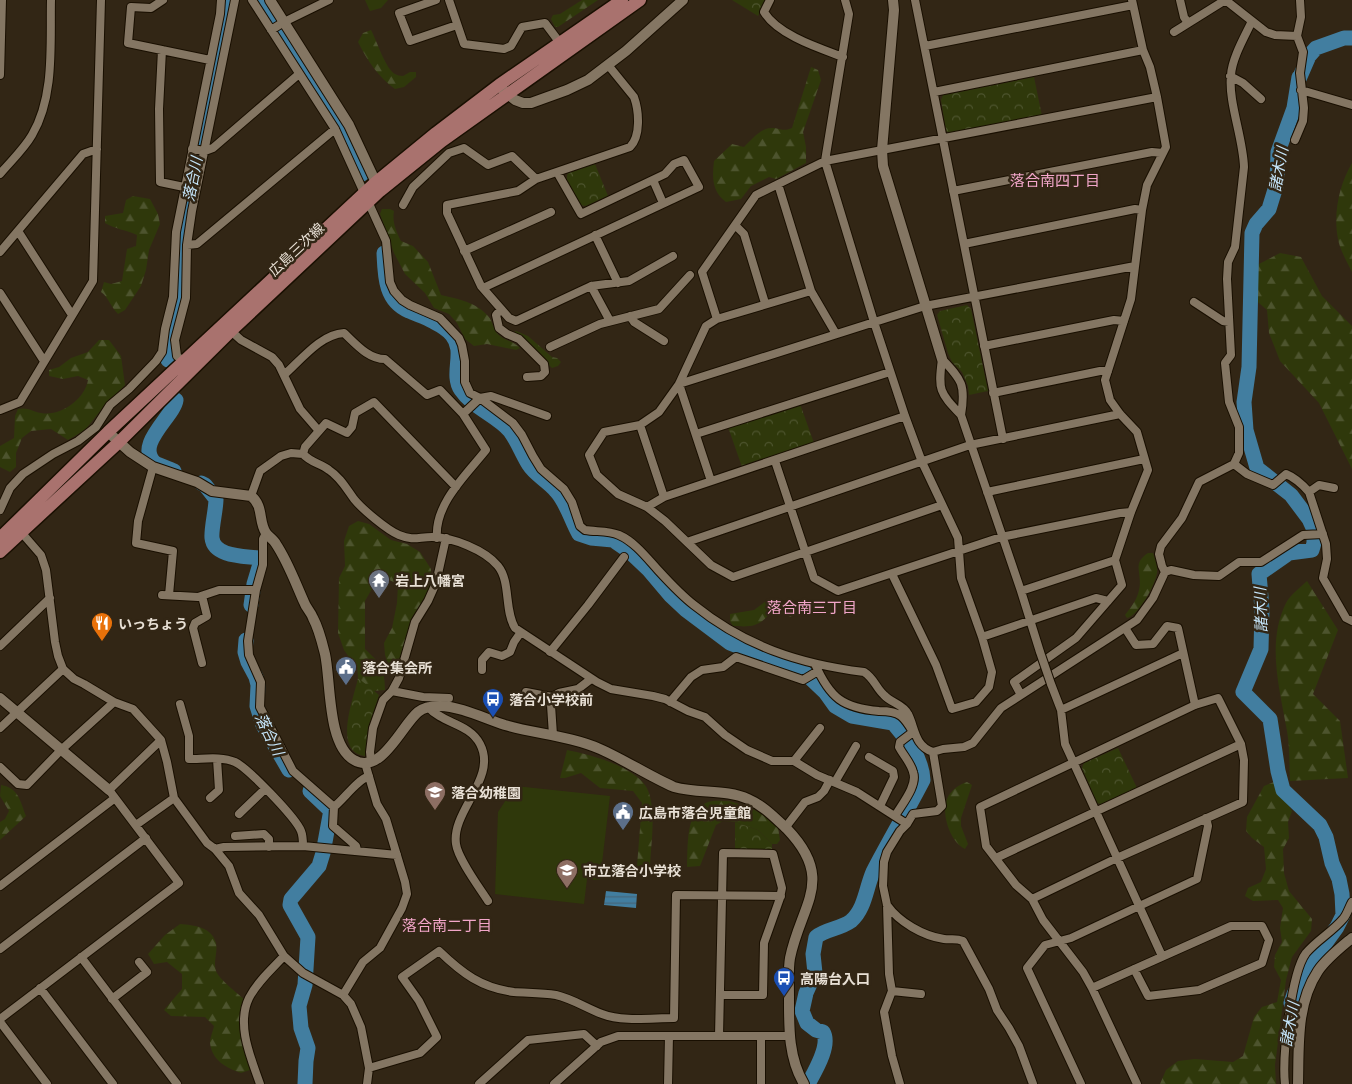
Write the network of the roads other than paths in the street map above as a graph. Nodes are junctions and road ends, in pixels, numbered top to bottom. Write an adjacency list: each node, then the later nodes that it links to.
1 (2, 0): 37 (street)
2 (51, 0): 56 (street)
3 (101, 0): 49 (street)
4 (163, 0): 31 (street)
5 (221, 0): 34 (street)
6 (235, 0): 50 (street)
7 (252, 0): 26 (street)
8 (270, 0): 23 (street)
9 (329, 0): 23 (street)
10 (436, 0): 25 (street)
11 (448, 0): 25 (street)
12 (622, 0): 29 (main road, 広島三次線)
13 (640, 0): 39 (main road, 広島三次線)
14 (683, 0): 35 (street)
15 (770, 0): 33 (street)
16 (845, 0): 33 (street)
17 (893, 0): 51 (street)
18 (915, 0): 30 (street)
19 (1180, 0): 24 (street)
20 (1300, 0): 28 (street)
21 (1133, 2): 30 (street); 32 (street)
22 (1252, 21): 24 (street); 28 (street); 38 (street)
23 (284, 22): 26 (street); 61 (street)
24 (1188, 23): 27 (street)
25 (457, 25): 29 (street)
26 (272, 30): 36 (street)
27 (1174, 32)
28 (1297, 36): 40 (street)
29 (560, 43): 39 (main road, 広島三次線)
30 (924, 46): 41 (street)
31 (162, 50): 34 (street); 60 (street)
32 (1144, 50): 41 (street); 42 (street)
33 (843, 57): 54 (street)
34 (210, 60): 50 (street)
35 (608, 65): 39 (street); 55 (street)
36 (300, 74): 45 (street); 50 (street)
37 (0, 75)
38 (1230, 76): 43 (street); 94 (street)
39 (503, 90): 48 (main road, 広島三次線); 61 (main road, 広島三次線)
40 (1301, 90): 44 (street); 47 (street)
41 (934, 92): 46 (street)
42 (1157, 97): 46 (street); 52 (street)
43 (1261, 99)
44 (1352, 105)
45 (335, 129): 63 (street); 72 (street)
46 (943, 139): 51 (street); 62 (street)
47 (1295, 140)
48 (442, 141): 53 (street); 61 (main road, 広島三次線)
49 (97, 149): 69 (street); 88 (street)
50 (198, 150): 60 (street); 72 (street)
51 (882, 150): 54 (street); 86 (street)
52 (1163, 152): 62 (street); 66 (street)
53 (449, 153): 57 (street); 65 (street)
54 (825, 161): 59 (street); 93 (street)
55 (557, 172): 57 (street); 58 (street)
56 (0, 174)
57 (536, 179): 73 (street)
58 (653, 180): 64 (street); 64 (street)
59 (778, 184): 68 (street); 81 (street)
60 (184, 187): 139 (street)
61 (377, 187): 63 (main road, 広島三次線)
62 (954, 191): 71 (street)
63 (366, 197): 95 (main road, 広島三次線); 102 (main road, 広島三次線); 109 (street)
64 (663, 203): 70 (street)
65 (403, 205)
66 (1142, 210): 71 (street); 76 (street)
67 (551, 212): 73 (street)
68 (736, 226): 85 (street); 90 (street)
69 (18, 231): 74 (street); 88 (street)
70 (595, 234): 78 (street); 80 (street)
71 (964, 244): 83 (street)
72 (188, 245): 102 (street)
73 (464, 251): 80 (street)
74 (0, 252)
75 (672, 256): 78 (street)
76 (1135, 266): 83 (street); 92 (street)
77 (690, 275): 89 (street)
78 (618, 282): 79 (street)
79 (591, 286): 87 (street); 91 (street)
80 (483, 288): 87 (street)
81 (811, 291): 85 (street); 96 (street)
82 (0, 293): 101 (street)
83 (974, 296): 86 (street); 98 (street)
84 (1194, 302): 94 (street)
85 (766, 304): 90 (street)
86 (926, 306): 93 (street); 100 (street)
87 (501, 309): 106 (street)
88 (72, 315): 101 (street)
89 (630, 316): 91 (street); 97 (street)
90 (717, 318): 107 (street)
91 (610, 321): 99 (street)
92 (1124, 321): 98 (street); 103 (street)
93 (874, 322): 96 (street); 104 (street)
94 (1229, 322): 127 (street)
95 (231, 331): 102 (main road, 広島三次線); 105 (street)
96 (836, 334): 107 (street)
97 (664, 341)
98 (984, 346): 108 (street)
99 (550, 347)
100 (942, 359): 113 (street); 113 (street)
101 (44, 361): 110 (street)
102 (188, 366): 118 (main road, 広島三次線); 121 (main road, 広島三次線)
103 (1108, 371): 108 (street); 112 (street)
104 (890, 372): 115 (street); 119 (street)
105 (284, 375): 111 (street); 117 (street)
106 (527, 377)
107 (679, 384): 116 (street); 119 (street)
108 (993, 393): 120 (street)
109 (476, 401): 111 (street); 114 (street); 172 (street)
110 (0, 410)
111 (463, 414): 130 (street)
112 (1120, 414): 120 (street); 124 (street)
113 (961, 415): 122 (street)
114 (547, 416)
115 (906, 416): 125 (street); 126 (street)
116 (640, 425): 135 (street); 138 (street)
117 (319, 431): 123 (street); 130 (street)
118 (108, 432): 121 (street); 144 (main road, 広島三次線)
119 (696, 434): 129 (street)
120 (1003, 439): 122 (street)
121 (118, 443): 128 (street); 141 (main road, 広島三次線)
122 (970, 445): 126 (street); 132 (street)
123 (303, 454): 134 (street); 146 (street)
124 (1144, 459): 132 (street); 140 (street)
125 (775, 461): 129 (street); 137 (street)
126 (922, 462): 136 (street); 137 (street)
127 (1234, 464): 133 (street); 154 (street)
128 (153, 467): 134 (street); 158 (street)
129 (711, 481): 135 (street)
130 (456, 487): 146 (street)
131 (1334, 488): 133 (street)
132 (986, 492): 145 (street)
133 (1309, 492): 143 (street)
134 (251, 496): 142 (street)
135 (664, 497): 138 (street)
136 (942, 505): 149 (street); 151 (street)
137 (790, 506): 148 (street); 151 (street)
138 (647, 507): 148 (street)
139 (0, 510)
140 (1131, 512): 145 (street); 153 (street)
141 (21, 532): 150 (main road, 広島三次線); 159 (street)
142 (266, 533): 156 (street); 200 (street)
143 (1323, 534): 154 (street); 162 (street)
144 (1, 535)
145 (1001, 537): 149 (street); 157 (street)
146 (437, 538): 147 (street)
147 (446, 538): 164 (street); 174 (street)
148 (687, 542): 151 (street)
149 (959, 550): 155 (street); 165 (street)
150 (0, 552)
151 (805, 552): 155 (street)
152 (624, 557): 167 (street)
153 (1115, 560): 157 (street); 160 (street)
154 (1165, 572): 163 (street)
155 (892, 574): 165 (street)
156 (256, 590): 158 (street); 210 (street)
157 (1021, 591): 161 (street)
158 (202, 596): 169 (street)
159 (50, 598): 166 (street); 170 (street)
160 (1108, 601): 161 (street); 176 (street)
161 (1030, 620): 165 (street); 186 (street, bridge)
162 (1352, 621)
163 (1125, 628): 168 (street); 176 (street)
164 (521, 632): 167 (street); 171 (street)
165 (982, 637)
166 (0, 646)
167 (550, 652): 173 (street)
168 (1183, 654): 184 (street); 186 (street)
169 (202, 663)
170 (63, 668): 181 (street); 187 (street)
171 (482, 670)
172 (813, 672): 182 (street); 190 (street); 190 (street)
173 (591, 679): 178 (street); 182 (street)
174 (392, 690): 177 (street); 200 (street)
175 (526, 692): 178 (street)
176 (1021, 695): 196 (street)
177 (423, 697): 180 (street); 185 (street)
178 (552, 697): 191 (street)
179 (0, 698): 187 (street)
180 (449, 698)
181 (114, 702): 192 (street); 195 (street)
182 (670, 702): 199 (street)
183 (180, 704): 198 (street)
184 (1195, 705): 193 (street); 201 (street)
185 (427, 708): 191 (street); 200 (street); 230 (street)
186 (1061, 710): 201 (street)
187 (16, 711): 188 (street); 195 (street)
188 (0, 728)
189 (820, 728): 199 (street)
190 (910, 734): 196 (street); 214 (street)
191 (553, 735): 216 (street)
192 (161, 740): 206 (street); 207 (street)
193 (1241, 744): 211 (street); 213 (street)
194 (856, 746): 204 (street)
195 (61, 750): 202 (street); 206 (street)
196 (933, 752): 214 (street)
197 (869, 757): 209 (street)
198 (217, 759): 205 (street); 208 (street)
199 (794, 761): 204 (street)
200 (368, 762): 203 (street)
201 (1073, 763): 211 (street); 224 (street)
202 (0, 767)
203 (369, 776): 210 (street); 223 (street)
204 (832, 781): 209 (street); 216 (street)
205 (265, 789): 212 (street); 220 (street)
206 (112, 794): 215 (street); 226 (street)
207 (174, 798): 215 (street); 221 (street)
208 (210, 798)
209 (880, 806): 214 (street)
210 (334, 807): 222 (street)
211 (1095, 811): 224 (street); 225 (street)
212 (239, 814)
213 (1206, 818): 225 (street); 233 (street)
214 (901, 820): 232 (street)
215 (136, 826): 218 (street)
216 (785, 828): 253 (street)
217 (235, 836): 219 (street)
218 (146, 838): 236 (street); 239 (street)
219 (269, 846): 220 (street); 221 (street)
220 (303, 846): 222 (street)
221 (215, 849): 237 (street)
222 (357, 850): 223 (street)
223 (397, 855): 246 (street)
224 (996, 858): 229 (street)
225 (1117, 858): 229 (street); 233 (street)
226 (0, 886)
227 (722, 895): 228 (street); 228 (street); 247 (street); 255 (street)
228 (781, 896): 247 (street)
229 (1032, 899): 235 (street)
230 (488, 901)
231 (1352, 902): 270 (street)
232 (887, 905): 244 (street); 267 (street)
233 (1140, 906): 235 (street); 238 (street)
234 (1352, 938): 271 (street)
235 (1060, 940): 243 (street); 268 (street)
236 (0, 949)
237 (284, 956): 246 (street); 260 (street)
238 (1162, 956): 241 (street); 241 (street)
239 (81, 957): 242 (street); 248 (street)
240 (140, 962): 248 (street)
241 (1134, 969): 243 (street)
242 (40, 988): 249 (street); 258 (street)
243 (1092, 988): 269 (street)
244 (892, 990): 245 (street); 266 (street)
245 (921, 994)
246 (343, 995): 255 (street)
247 (720, 995): 251 (street)
248 (112, 999): 259 (street)
249 (0, 1020): 257 (street)
250 (669, 1036): 251 (street); 254 (street); 264 (street)
251 (720, 1036): 252 (street)
252 (761, 1036): 253 (street); 265 (street)
253 (789, 1036): 256 (street)
254 (597, 1046): 262 (street); 263 (street)
255 (368, 1068): 261 (street)
256 (804, 1083)
257 (47, 1084)
258 (113, 1084)
259 (177, 1084)
260 (260, 1084)
261 (368, 1084)
262 (479, 1084)
263 (554, 1084)
264 (668, 1084)
265 (761, 1084)
266 (900, 1084)
267 (1033, 1084)
268 (1081, 1084)
269 (1137, 1084)
270 (1285, 1084)
271 (1298, 1084)

